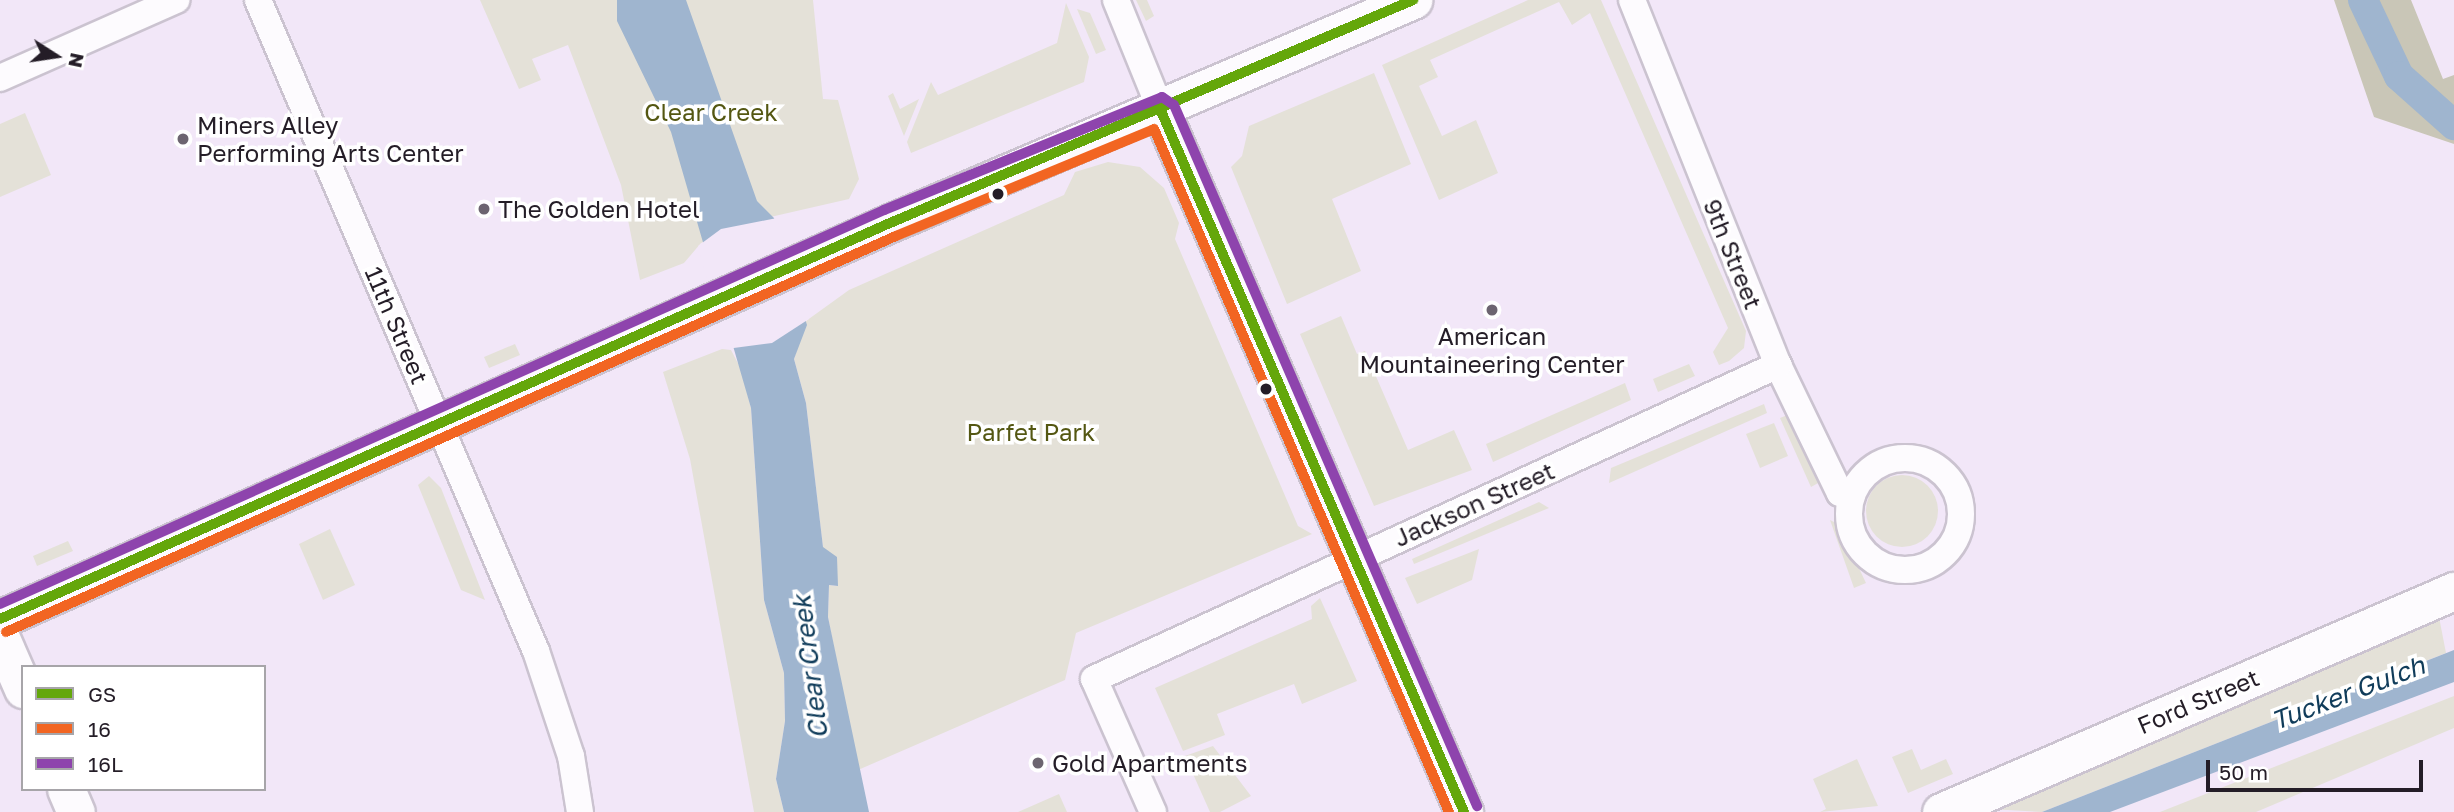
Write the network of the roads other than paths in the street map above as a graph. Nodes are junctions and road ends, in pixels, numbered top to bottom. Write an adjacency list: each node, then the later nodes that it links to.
1 (176, 0): 6 (street)
2 (258, 0): 9 (street, 11th Street)
3 (1116, 0): 7 (street)
4 (1413, 0): 7 (street)
5 (1632, 0): 8 (street, 9th Street)
6 (0, 78)
7 (1161, 111): 9 (street); 11 (street)
8 (1778, 365): 10 (street, 9th Street); 11 (street, Jackson Street)
9 (439, 424): 13 (street); 18 (street, 11th Street)
10 (1852, 495): 10 (street)
11 (1353, 559): 19 (street, Jackson Street); 20 (street)
12 (2454, 591): 21 (street, Ford Street)
13 (0, 620)
14 (0, 636): 15 (street)
15 (21, 684)
16 (67, 791): 17 (street)
17 (76, 812)
18 (580, 812)
19 (1153, 812)
20 (1464, 812)
21 (1941, 812)

